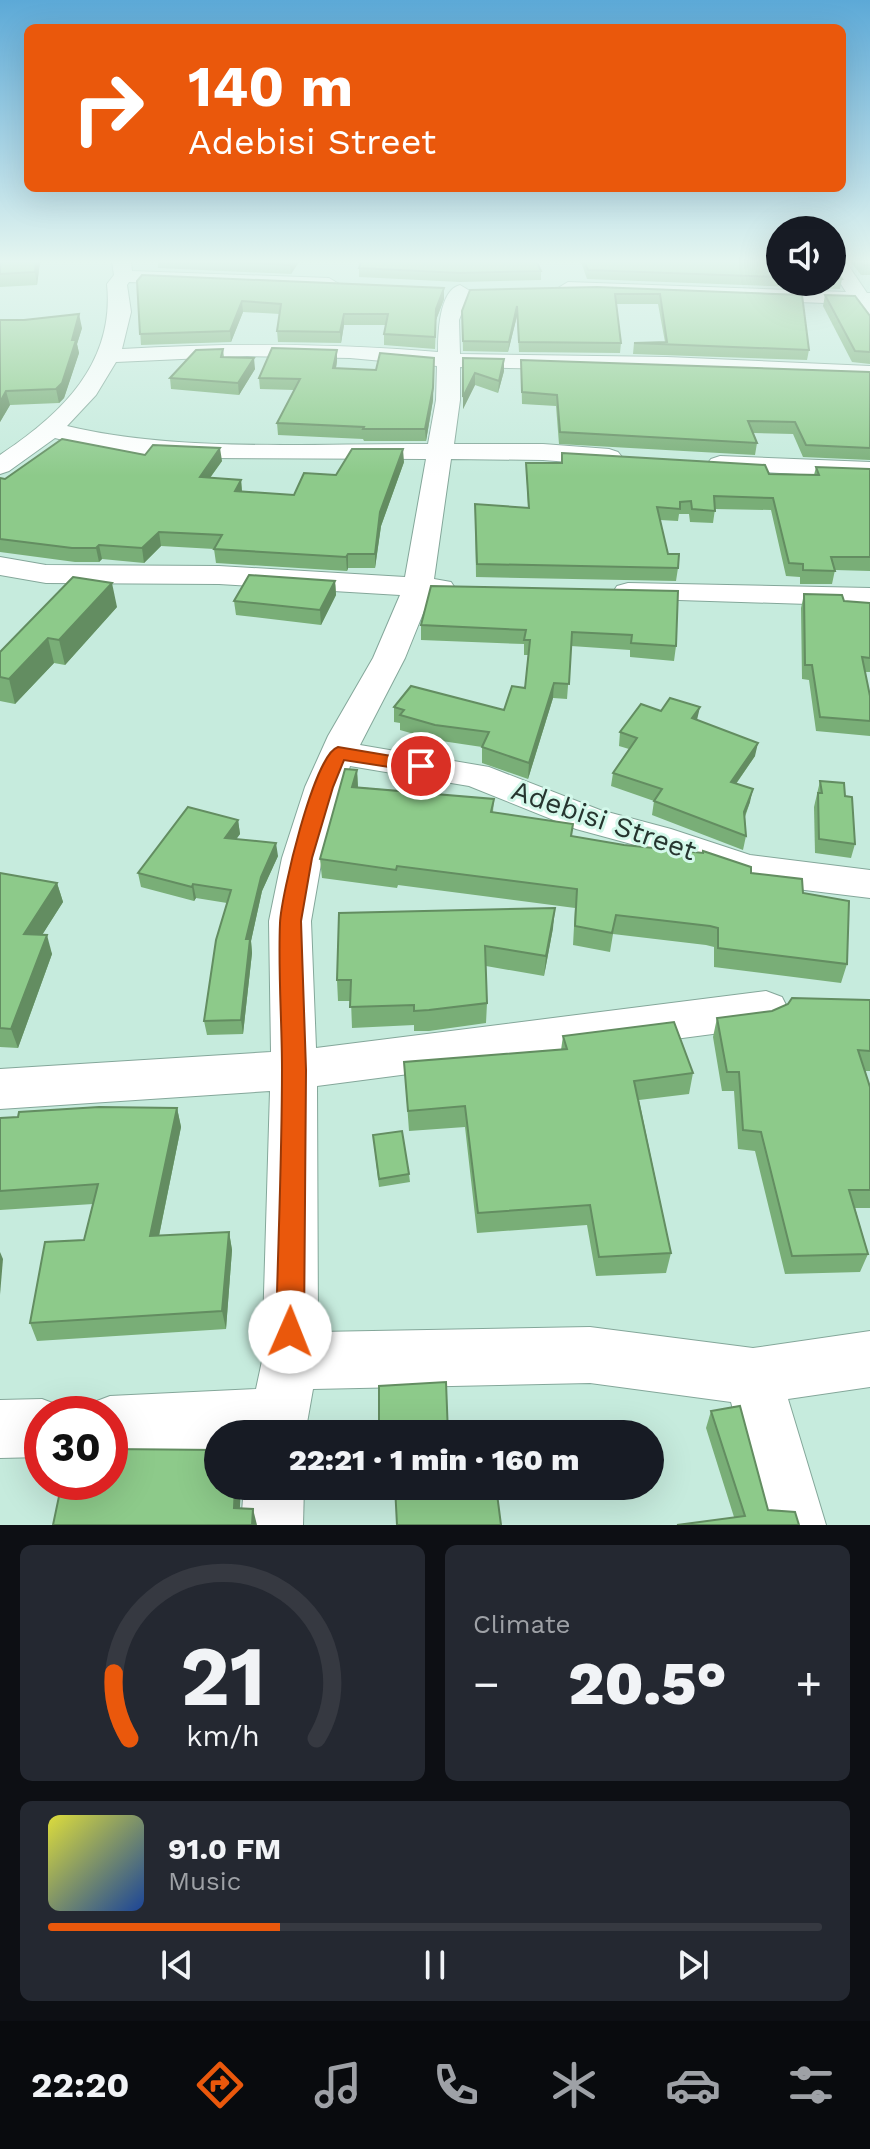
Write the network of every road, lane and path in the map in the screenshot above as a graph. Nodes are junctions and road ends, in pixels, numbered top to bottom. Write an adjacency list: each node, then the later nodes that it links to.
1 (119, 333): 3 (street)
2 (448, 333): 4 (street)
3 (112, 356): 4 (street); 6 (street)
4 (447, 360): 5 (street); 7 (street)
5 (870, 373)
6 (52, 430): 7 (street); 10 (street)
7 (441, 454): 8 (street); 13 (street)
8 (635, 458)
9 (697, 463): 11 (street)
10 (0, 466)
11 (870, 470)
12 (0, 566): 13 (street)
13 (418, 588): 14 (street); 17 (street)
14 (465, 589)
15 (605, 592): 16 (street)
16 (870, 597)
17 (338, 753): 18 (street, Adebisi Street); 20 (street)
18 (870, 884)
19 (766, 1009): 20 (street)
20 (294, 1070): 21 (street); 23 (street)
21 (0, 1089)
22 (870, 1359): 24 (street)
23 (290, 1361): 24 (street); 25 (street)
24 (753, 1376): 32 (street)
25 (277, 1420)
26 (128, 1425): 27 (street)
27 (204, 1426)
28 (24, 1428): 29 (street)
29 (0, 1429)
30 (273, 1500): 31 (street)
31 (272, 1525)
32 (795, 1525)

